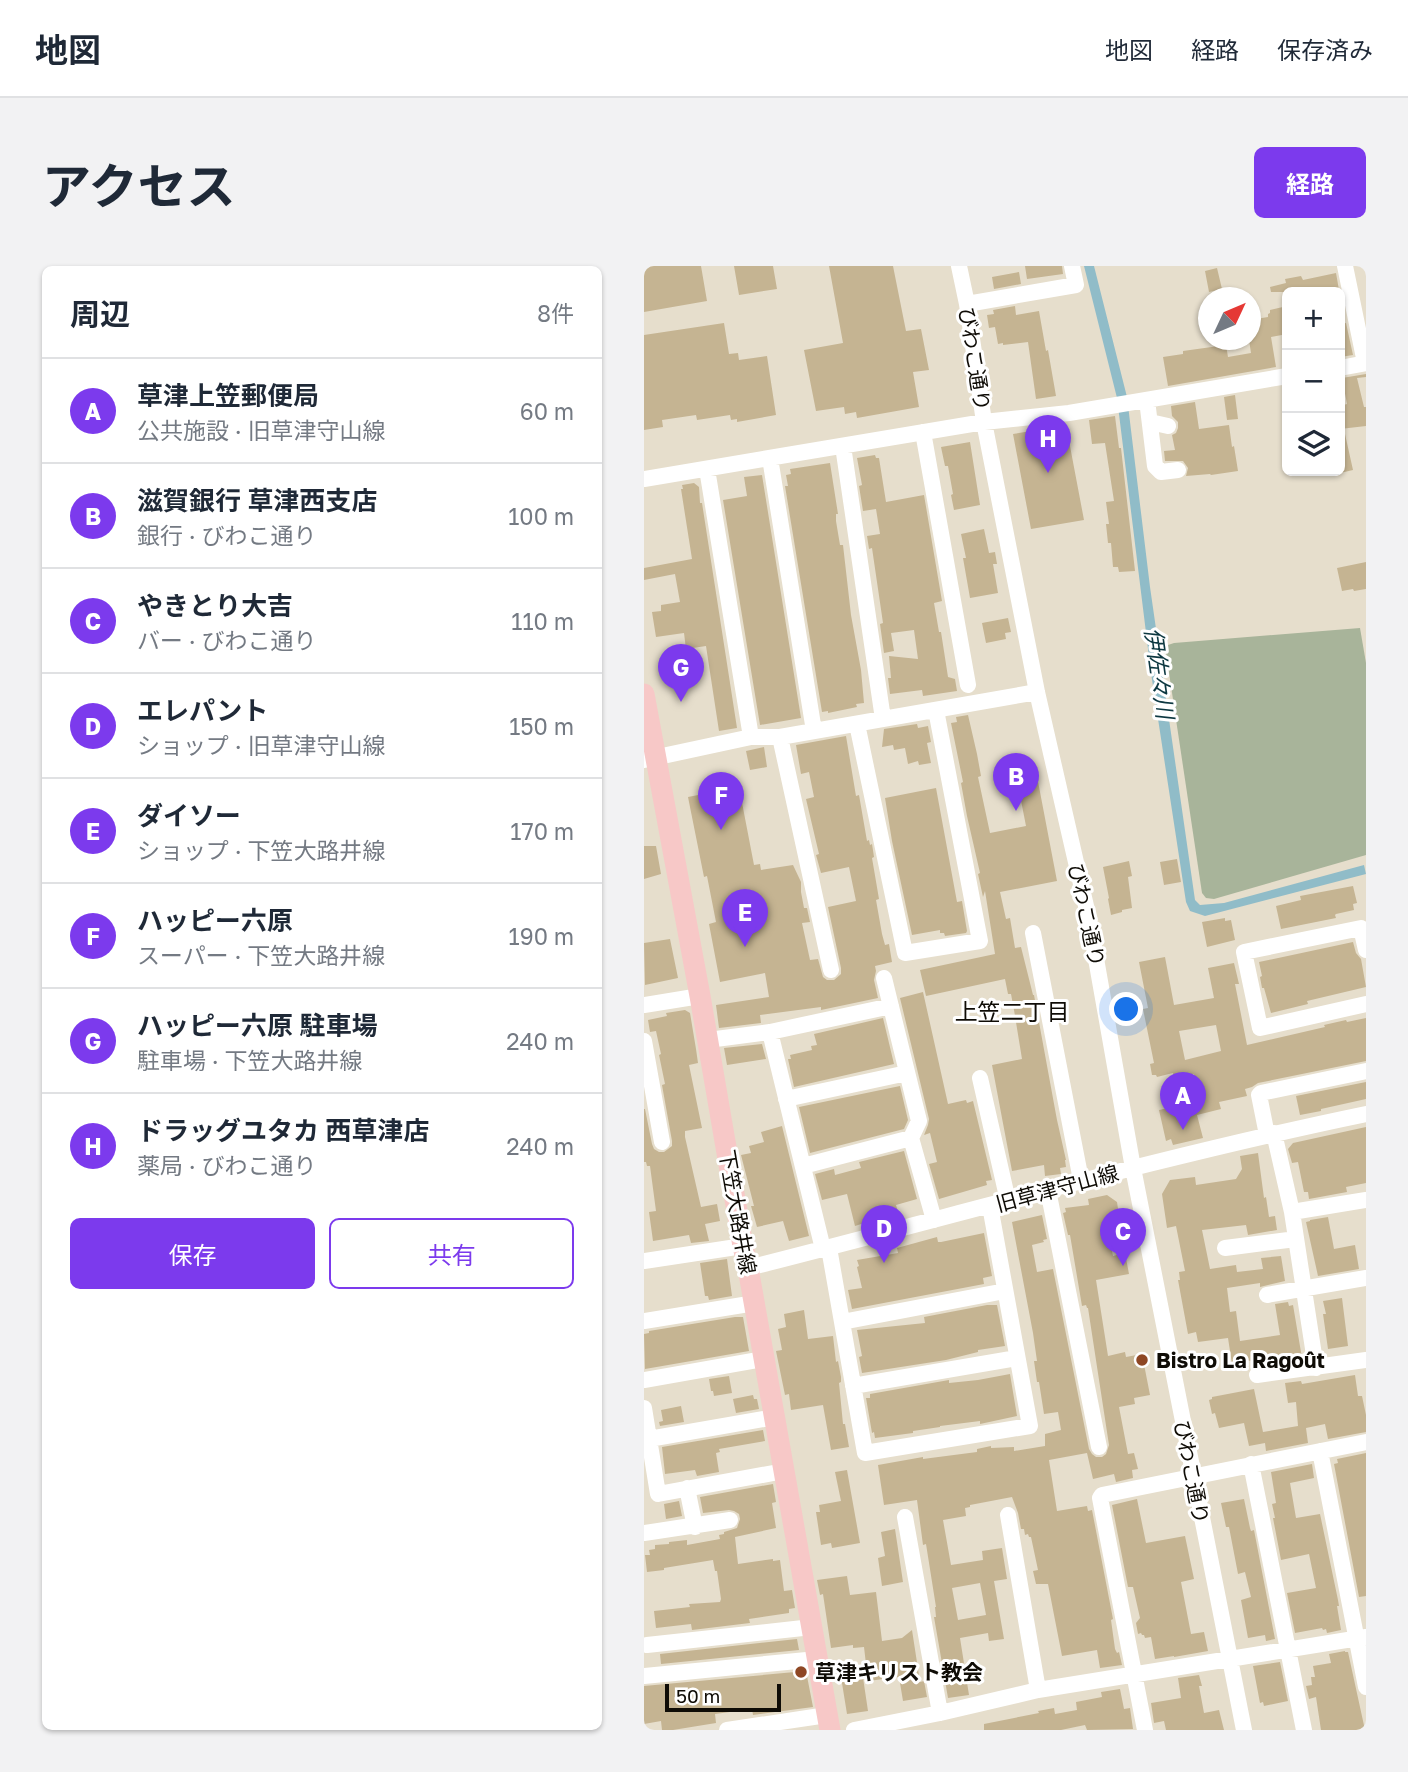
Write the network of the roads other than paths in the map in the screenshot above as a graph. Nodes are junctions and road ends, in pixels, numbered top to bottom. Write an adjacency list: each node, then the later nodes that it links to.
1 (959, 266): 4 (street, びわこ通り)
2 (1072, 266): 4 (street)
3 (1345, 266): 5 (street)
4 (967, 304): 9 (street, びわこ通り)
5 (1366, 363): 6 (street)
6 (1345, 367)
7 (1282, 377): 8 (street)
8 (1147, 400): 9 (street); 10 (street)
9 (985, 422): 12 (street); 19 (street, びわこ通り)
10 (1150, 422): 11 (street); 16 (street)
11 (1168, 426)
12 (923, 432): 13 (street); 18 (street)
13 (843, 446): 14 (street); 22 (street)
14 (770, 458): 15 (street); 24 (street)
15 (707, 468): 17 (street); 25 (street)
16 (1178, 470)
17 (644, 479)
18 (968, 684)
19 (1037, 692): 21 (street); 48 (street, びわこ通り)
20 (644, 694): 27 (main road, 下笠大路井線)
21 (936, 709): 22 (street); 23 (street)
22 (883, 719): 23 (street)
23 (857, 724): 24 (street)
24 (814, 731): 26 (street)
25 (751, 737): 26 (street); 27 (street)
26 (780, 737): 30 (street)
27 (650, 759): 32 (main road, 下笠大路井線)
28 (1033, 933): 49 (street)
29 (1366, 950): 33 (street)
30 (831, 970)
31 (884, 978): 35 (street)
32 (700, 996): 34 (street); 37 (main road, 下笠大路井線)
33 (1366, 1004)
34 (644, 1005)
35 (891, 1006): 36 (street); 40 (street)
36 (770, 1032): 37 (street); 42 (street)
37 (708, 1040): 57 (main road, 下笠大路井線)
38 (644, 1041): 46 (street)
39 (1366, 1072): 44 (street)
40 (907, 1073): 42 (street); 45 (street)
41 (980, 1079): 52 (street)
42 (786, 1099): 47 (street)
43 (1366, 1114): 44 (street, 旧草津守山線)
44 (1271, 1134): 48 (street, 旧草津守山線); 54 (street)
45 (911, 1138): 47 (street); 55 (street)
46 (662, 1142)
47 (803, 1166): 58 (street)
48 (1133, 1168): 49 (street, 旧草津守山線); 84 (street, びわこ通り)
49 (1081, 1180): 50 (street, 旧草津守山線)
50 (1048, 1190): 52 (street, 旧草津守山線); 80 (street)
51 (1366, 1200): 54 (street)
52 (1009, 1201): 53 (street, 旧草津守山線)
53 (990, 1206): 55 (street, 旧草津守山線); 64 (street)
54 (1292, 1212): 56 (street)
55 (934, 1220): 58 (street, 旧草津守山線)
56 (1296, 1240): 59 (street); 63 (street)
57 (743, 1246): 60 (street); 61 (main road, 下笠大路井線)
58 (826, 1248): 61 (street, 旧草津守山線); 68 (street)
59 (1224, 1248)
60 (644, 1261)
61 (748, 1268): 66 (main road, 下笠大路井線)
62 (1366, 1278): 63 (street)
63 (1304, 1288): 65 (street); 72 (street)
64 (1005, 1291): 68 (street); 69 (street)
65 (1267, 1296)
66 (755, 1303): 67 (street); 70 (main road, 下笠大路井線)
67 (644, 1321)
68 (842, 1322): 75 (street)
69 (1017, 1358): 75 (street); 75 (street)
70 (764, 1359): 74 (street); 77 (main road, 下笠大路井線)
71 (1366, 1360): 72 (street)
72 (1316, 1368): 73 (street)
73 (1257, 1375)
74 (644, 1380)
75 (853, 1386)
76 (644, 1408): 78 (street)
77 (775, 1417): 78 (street); 83 (main road, 下笠大路井線)
78 (649, 1439): 85 (street)
79 (1366, 1442): 81 (street)
80 (1099, 1447)
81 (1320, 1451): 82 (street); 92 (street)
82 (1251, 1464): 84 (street); 94 (street)
83 (784, 1471): 85 (street); 91 (main road, 下笠大路井線)
84 (1193, 1475): 96 (street, びわこ通り); 97 (street)
85 (687, 1488): 89 (street)
86 (1008, 1515): 100 (street)
87 (905, 1517): 101 (street)
88 (730, 1520): 89 (street)
89 (695, 1527): 90 (street)
90 (644, 1533)
91 (812, 1627): 93 (street); 95 (main road, 下笠大路井線)
92 (1361, 1638): 94 (street); 99 (street)
93 (648, 1645)
94 (1287, 1649): 96 (street); 107 (street)
95 (817, 1659): 98 (street); 102 (main road, 下笠大路井線)
96 (1230, 1659): 97 (street); 106 (street, びわこ通り)
97 (1134, 1673): 100 (street); 105 (street)
98 (644, 1676)
99 (1366, 1686)
100 (1038, 1690): 101 (street)
101 (940, 1713): 104 (street)
102 (829, 1723): 103 (street)
103 (727, 1730)
104 (854, 1730)
105 (1145, 1730)
106 (1244, 1730)
107 (1304, 1730)

